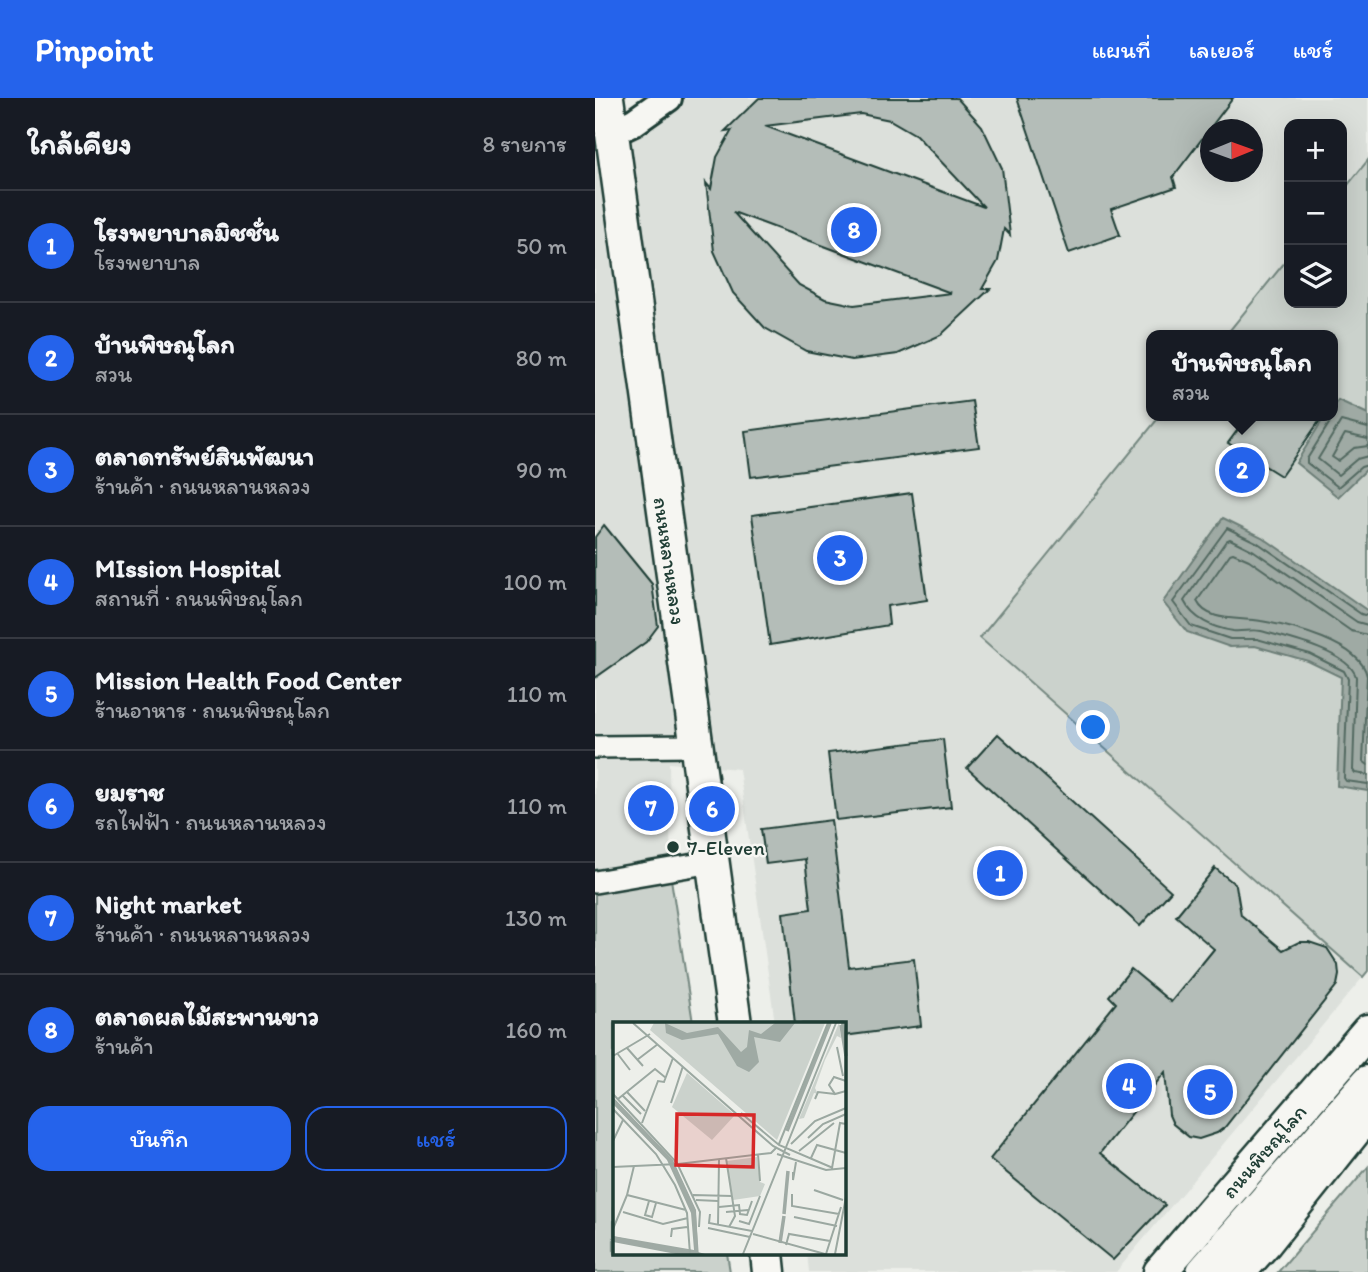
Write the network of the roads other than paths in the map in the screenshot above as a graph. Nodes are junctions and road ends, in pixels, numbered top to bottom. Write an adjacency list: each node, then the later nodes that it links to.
1 (668, 98): 3 (street)
2 (607, 100): 3 (main road, ถนนหลานหลวง)
3 (603, 137): 4 (main road, ถนนหลานหลวง)
4 (696, 746): 5 (street); 6 (main road, ถนนหลานหลวง)
5 (595, 747)
6 (712, 862): 7 (street); 8 (main road, ถนนหลานหลวง)
7 (595, 882)
8 (735, 1022)
9 (1368, 1031): 14 (main road, ถนนพิษณุโลก)
10 (1368, 1082): 15 (main road)
11 (1368, 1114): 16 (main road)
12 (767, 1254): 13 (main road)
13 (769, 1272)
14 (1160, 1272)
15 (1203, 1272)
16 (1239, 1272)

